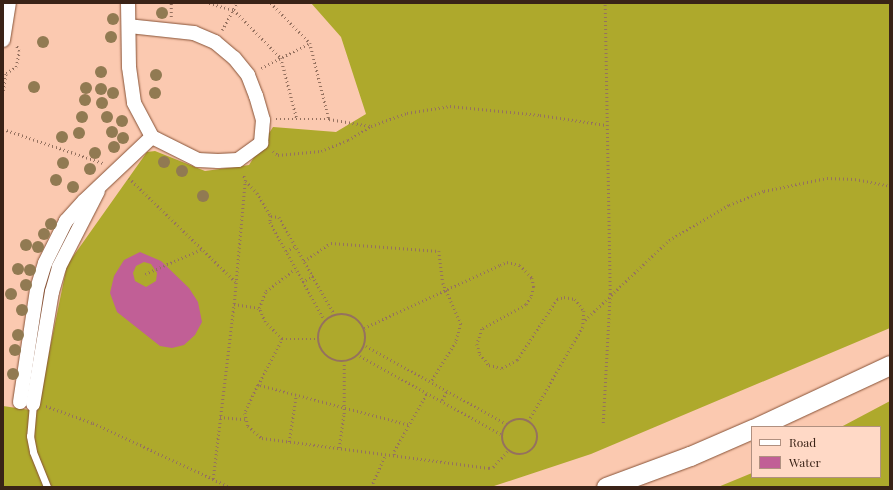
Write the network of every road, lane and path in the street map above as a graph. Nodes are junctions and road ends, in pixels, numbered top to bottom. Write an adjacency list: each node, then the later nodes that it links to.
1 (9, 3): 9 (street)
2 (128, 3): 8 (street)
3 (209, 3): 7 (path)
4 (237, 3): 7 (path)
5 (271, 3): 11 (path)
6 (605, 3): 18 (path)
7 (234, 10): 10 (path); 12 (path)
8 (129, 26): 10 (street); 20 (street)
9 (3, 40)
10 (215, 42): 13 (street)
11 (310, 43): 12 (path); 15 (path)
12 (281, 58): 13 (path); 14 (path)
13 (248, 75): 16 (street)
14 (297, 119): 15 (path); 16 (path)
15 (328, 119): 17 (path)
16 (263, 120): 21 (street)
17 (371, 126): 18 (path); 21 (path)
18 (606, 126): 37 (path)
19 (3, 129): 23 (path)
20 (152, 137): 22 (street); 23 (street)
21 (261, 143): 22 (street)
22 (238, 160): 24 (path)
23 (119, 168): 28 (path); 56 (street)
24 (245, 181): 26 (path); 35 (path)
25 (890, 186): 37 (path)
26 (271, 216): 27 (path); 29 (path)
27 (296, 246): 29 (path); 30 (path)
28 (202, 249): 32 (path); 35 (path)
29 (286, 251): 31 (path)
30 (304, 261): 33 (path); 36 (path)
31 (295, 269): 34 (path); 39 (path)
32 (145, 274)
33 (313, 276): 34 (path); 40 (path)
34 (302, 282): 42 (path)
35 (236, 283): 38 (path)
36 (446, 290): 41 (path); 43 (path); 50 (path)
37 (610, 294): 41 (path); 61 (path)
38 (234, 304): 39 (path); 58 (path)
39 (259, 308): 44 (path)
40 (335, 315): 42 (path); 43 (path)
41 (585, 320): 60 (path)
42 (325, 321): 45 (path)
43 (364, 328): 46 (path)
44 (282, 339): 45 (path); 51 (path)
45 (318, 339): 48 (path)
46 (366, 346): 47 (path); 50 (path)
47 (360, 356): 48 (path); 53 (path)
48 (344, 363): 57 (path)
49 (890, 365): 64 (street)
50 (431, 382): 52 (path)
51 (258, 385): 54 (path); 59 (path)
52 (448, 390): 55 (path); 62 (path)
53 (428, 393): 55 (path); 63 (path)
54 (296, 395): 57 (path); 67 (path)
55 (442, 400): 66 (path)
56 (27, 403): 73 (path); 74 (lane)
57 (343, 407): 63 (path); 68 (path)
58 (220, 417): 59 (path); 73 (path)
59 (245, 419): 67 (path)
60 (529, 421): 62 (path); 69 (path)
61 (603, 423)
62 (506, 424): 66 (path)
63 (408, 425): 71 (path)
64 (759, 426)
65 (751, 429): 72 (street)
66 (501, 434): 69 (path)
67 (289, 442): 68 (path)
68 (339, 448): 70 (path)
69 (508, 450): 71 (path)
70 (385, 455): 71 (path); 76 (path)
71 (394, 455)
72 (690, 456): 77 (street); 78 (street)
73 (213, 479): 75 (path)
74 (46, 487)
75 (230, 487)
76 (371, 487)
77 (606, 487)
78 (634, 487)

